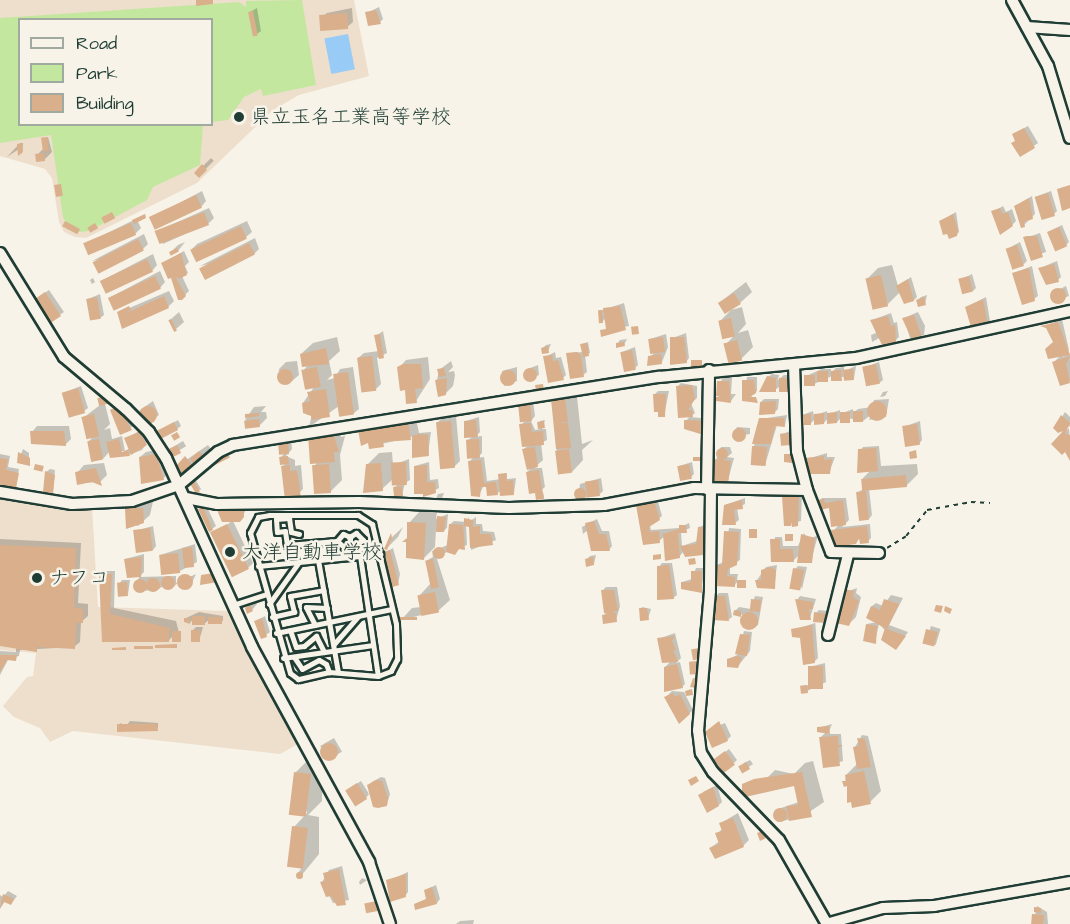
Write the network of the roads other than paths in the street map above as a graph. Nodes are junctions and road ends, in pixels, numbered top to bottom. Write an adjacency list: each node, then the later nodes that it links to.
1 (1012, 0): 2 (street)
2 (1027, 27): 3 (street); 4 (street)
3 (1070, 30)
4 (1070, 138)
5 (0, 253): 9 (street)
6 (1070, 311): 7 (street)
7 (794, 366): 8 (street); 11 (street)
8 (709, 370): 9 (street); 10 (street)
9 (179, 485): 12 (street); 13 (street)
10 (709, 489): 11 (street); 13 (street); 48 (street)
11 (807, 490): 19 (street)
12 (0, 492)
13 (186, 498): 27 (street)
14 (284, 516): 15 (lane); 16 (lane); 18 (lane); 23 (lane)
15 (299, 534)
16 (350, 540)
17 (879, 553): 19 (street)
18 (380, 555): 20 (lane); 29 (lane)
19 (849, 555): 37 (street)
20 (360, 556): 21 (lane); 30 (lane)
21 (318, 560): 22 (lane); 24 (lane)
22 (299, 562): 23 (lane); 26 (lane)
23 (258, 566): 25 (lane)
24 (323, 590): 28 (lane); 32 (lane)
25 (266, 594): 26 (lane); 27 (lane)
26 (268, 604): 32 (lane)
27 (233, 605): 47 (street)
28 (327, 608): 33 (lane); 34 (lane)
29 (392, 609): 30 (lane); 45 (lane)
30 (369, 614): 31 (lane); 38 (lane)
31 (358, 616): 33 (lane); 39 (lane)
32 (272, 617): 36 (lane)
33 (329, 622): 34 (lane); 39 (lane)
34 (315, 625): 35 (lane)
35 (290, 630): 36 (lane); 40 (lane)
36 (276, 633): 42 (lane)
37 (828, 635)
38 (374, 645): 39 (lane); 45 (lane)
39 (335, 647): 40 (lane); 44 (lane)
40 (324, 652): 41 (lane)
41 (294, 657): 42 (lane); 43 (lane)
42 (283, 658): 43 (lane)
43 (329, 672): 44 (lane)
44 (338, 672): 45 (lane)
45 (378, 676)
46 (1070, 882): 48 (street)
47 (390, 924)
48 (827, 924)

